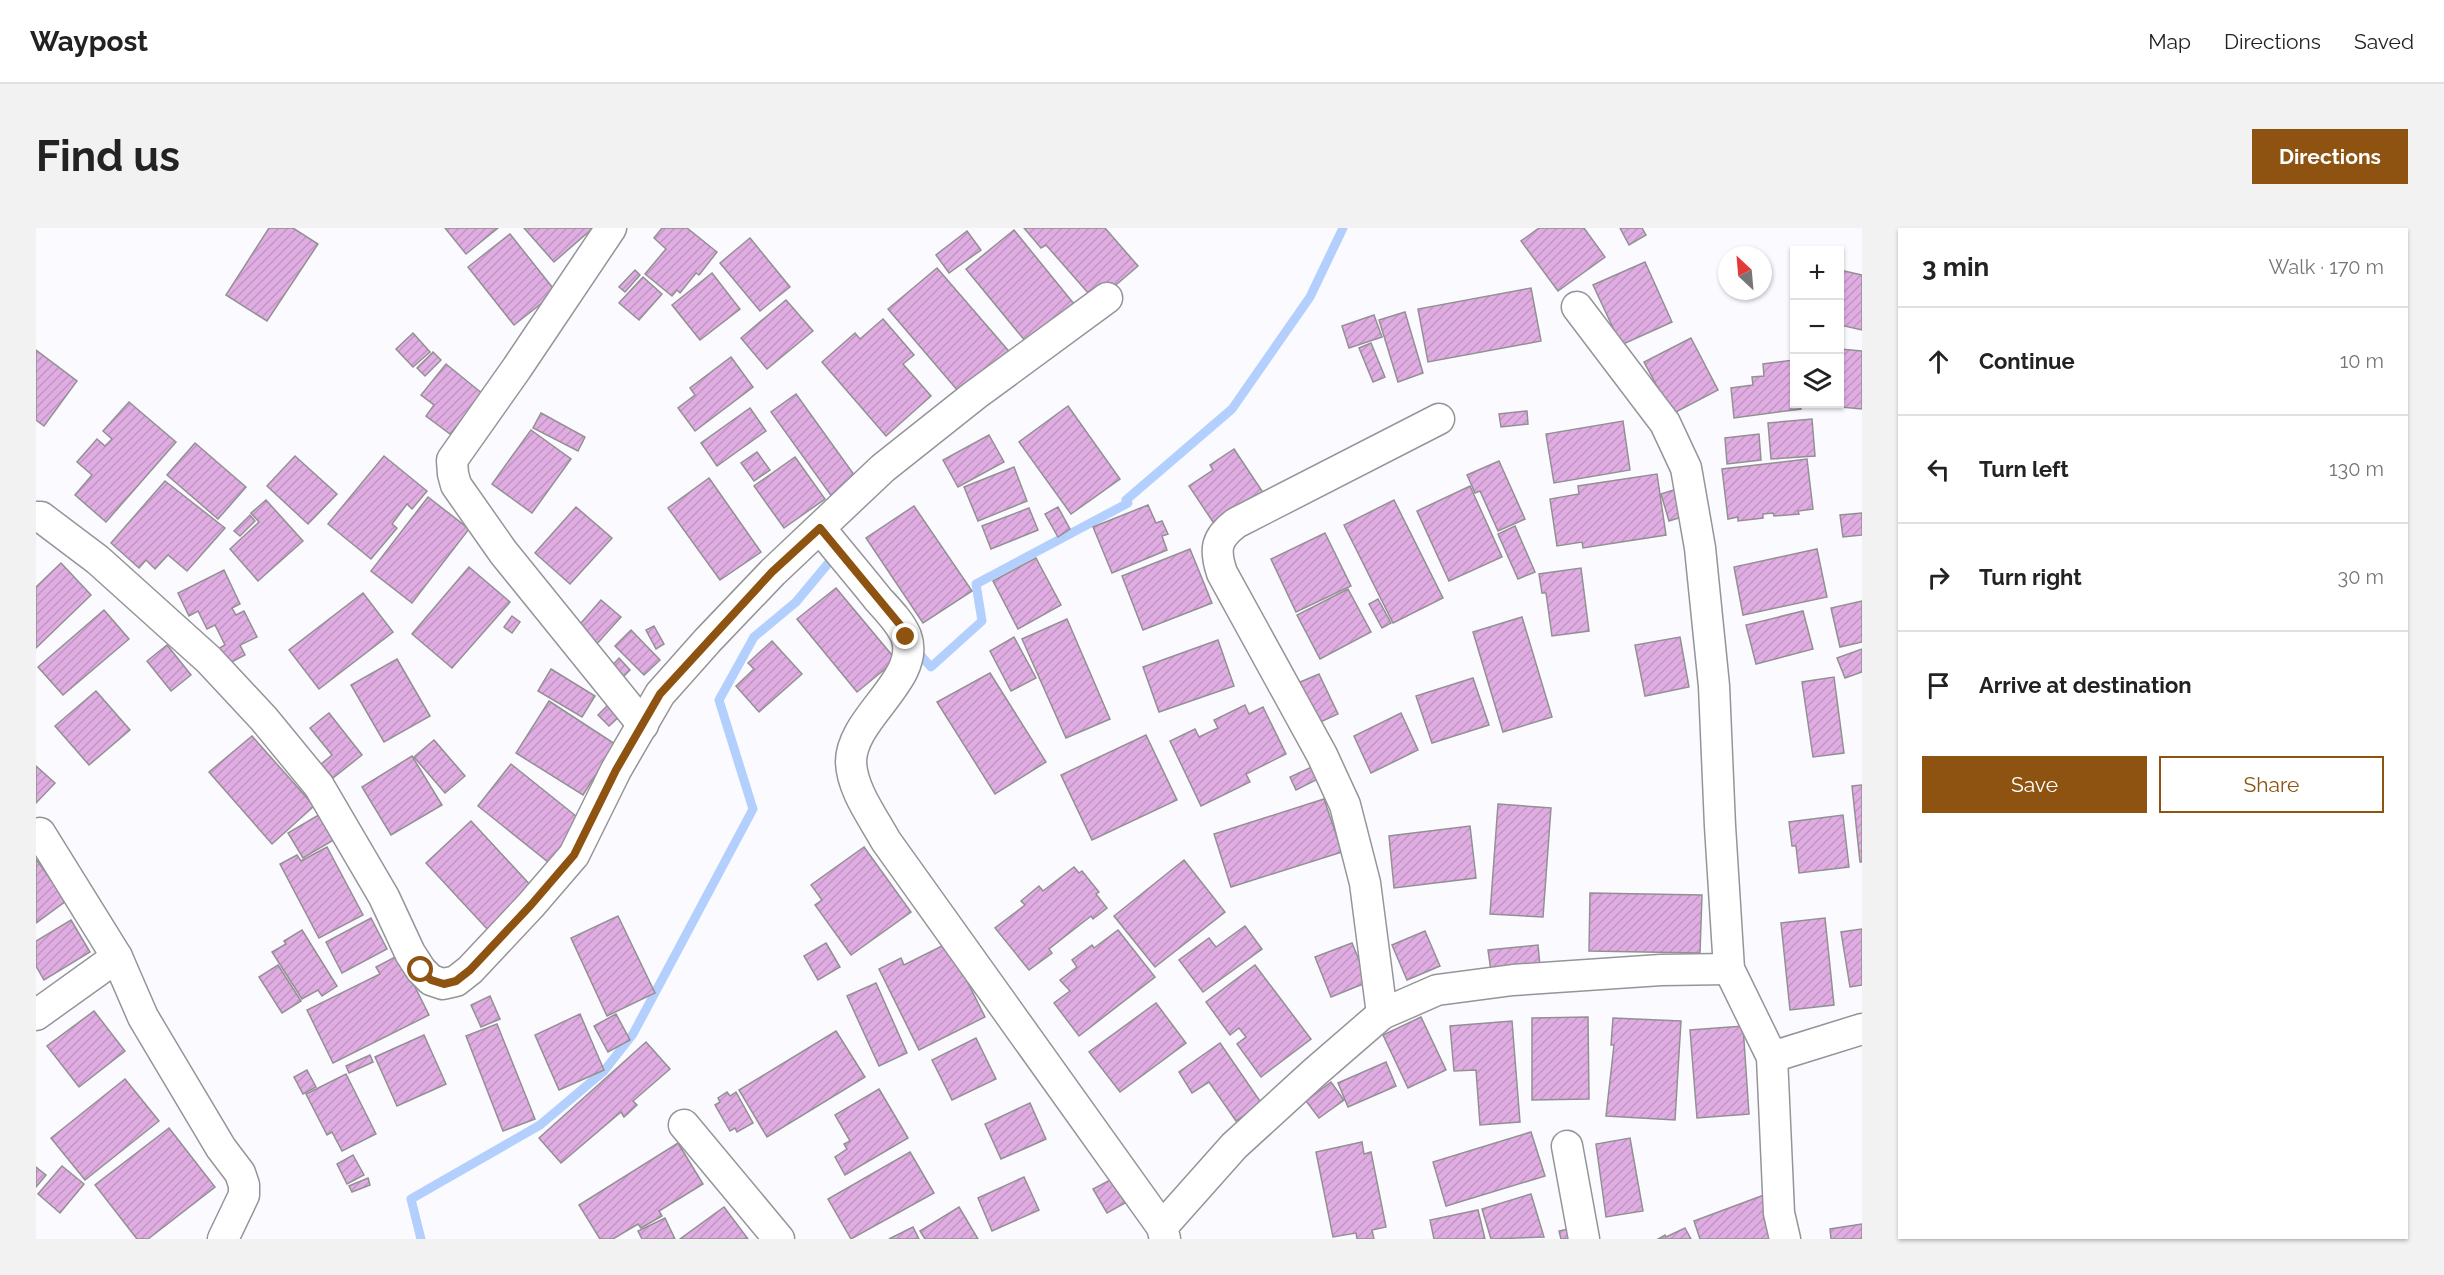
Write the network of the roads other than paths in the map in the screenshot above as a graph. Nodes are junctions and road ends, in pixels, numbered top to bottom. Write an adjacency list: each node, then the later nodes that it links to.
1 (611, 228): 7 (street)
2 (1107, 298): 6 (street)
3 (1576, 307): 10 (street)
4 (1439, 418): 11 (street)
5 (36, 517): 7 (street)
6 (820, 528): 7 (street); 17 (street)
7 (643, 724)
8 (40, 833): 9 (street)
9 (117, 957): 12 (street); 18 (street)
10 (1729, 969): 11 (street); 14 (street)
11 (1382, 1014): 17 (street)
12 (36, 1015)
13 (1862, 1029): 14 (street)
14 (1772, 1057): 21 (street)
15 (684, 1125): 19 (street)
16 (1567, 1146): 20 (street)
17 (1163, 1233)
18 (223, 1239)
19 (779, 1239)
20 (1584, 1239)
21 (1785, 1239)

